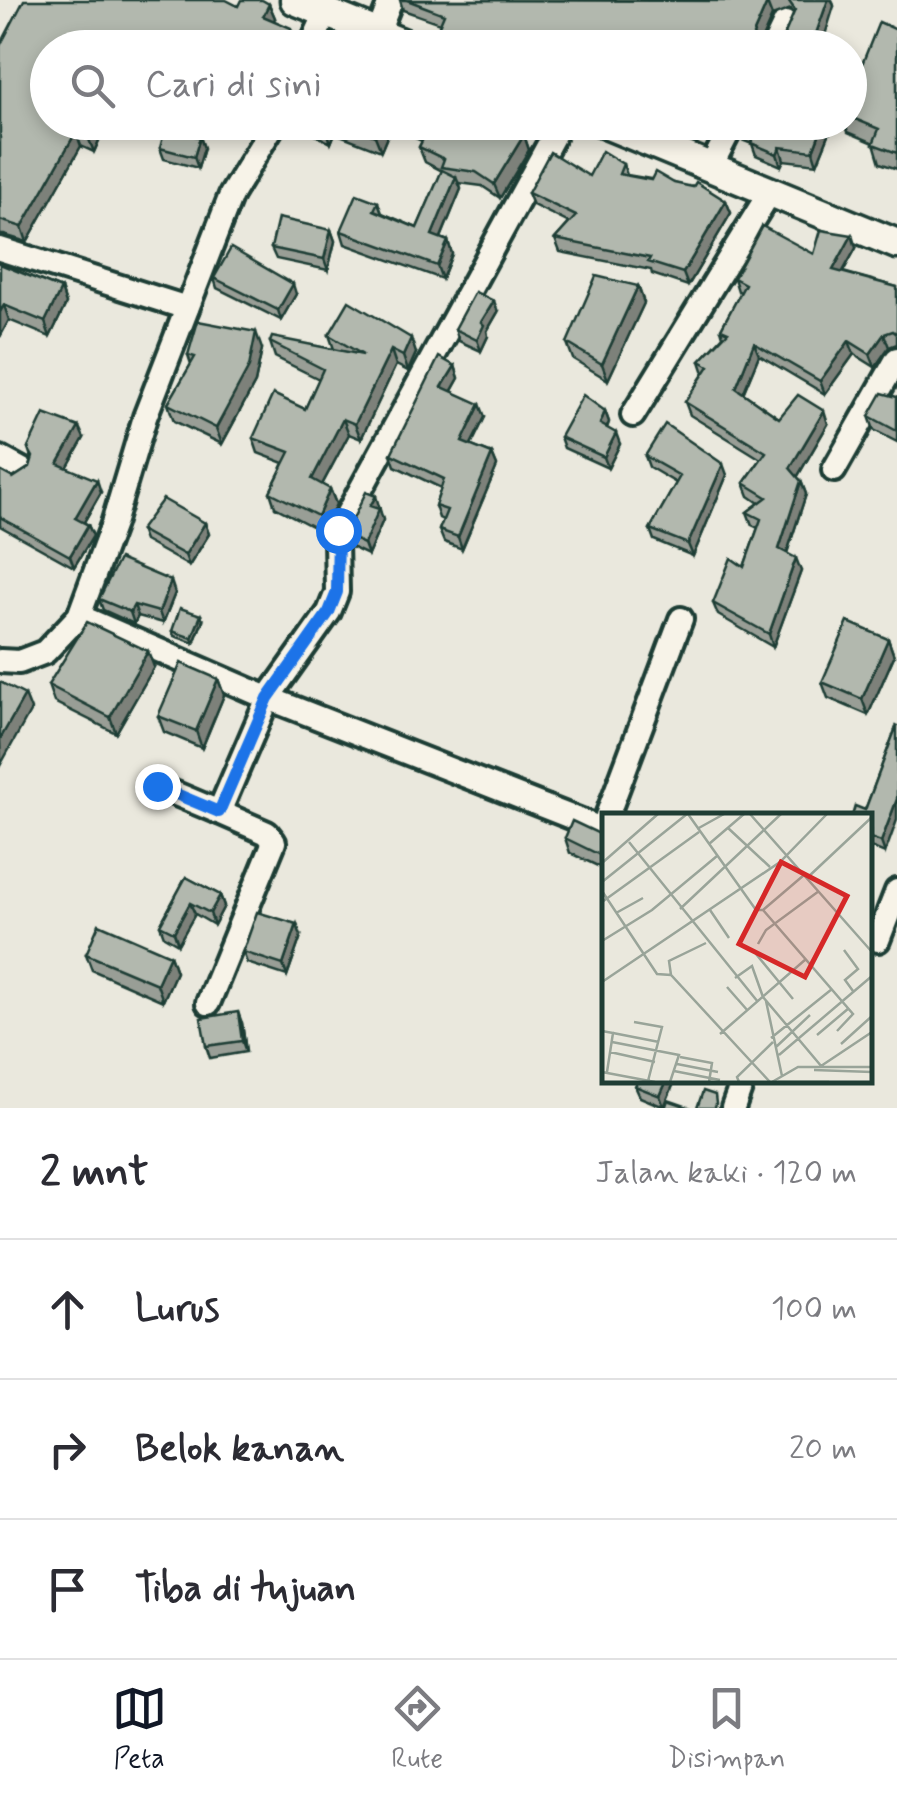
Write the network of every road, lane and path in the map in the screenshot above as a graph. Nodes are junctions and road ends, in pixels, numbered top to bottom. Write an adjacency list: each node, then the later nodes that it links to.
1 (295, 0): 3 (main road)
2 (391, 0): 7 (street)
3 (326, 13): 5 (street); 6 (main road)
4 (786, 23): 8 (street)
5 (318, 30)
6 (370, 30)
7 (379, 30)
8 (782, 30)
9 (264, 140): 17 (street)
10 (552, 140): 26 (street)
11 (644, 140): 13 (main road)
12 (725, 140): 13 (street)
13 (710, 168): 14 (main road)
14 (770, 192): 15 (main road); 19 (street)
15 (897, 244)
16 (0, 249): 17 (street)
17 (187, 308): 23 (street)
18 (897, 360): 22 (street)
19 (633, 414)
20 (0, 458): 21 (street)
21 (22, 470)
22 (834, 470)
23 (79, 616): 25 (street); 26 (street)
24 (681, 619): 29 (street)
25 (0, 661)
26 (268, 698): 28 (street); 30 (street)
27 (157, 786): 28 (street)
28 (219, 812): 33 (street)
29 (608, 813)
30 (602, 823)
31 (897, 891): 32 (street)
32 (881, 942)
33 (208, 1003)
34 (742, 1083): 35 (street)
35 (733, 1108)

